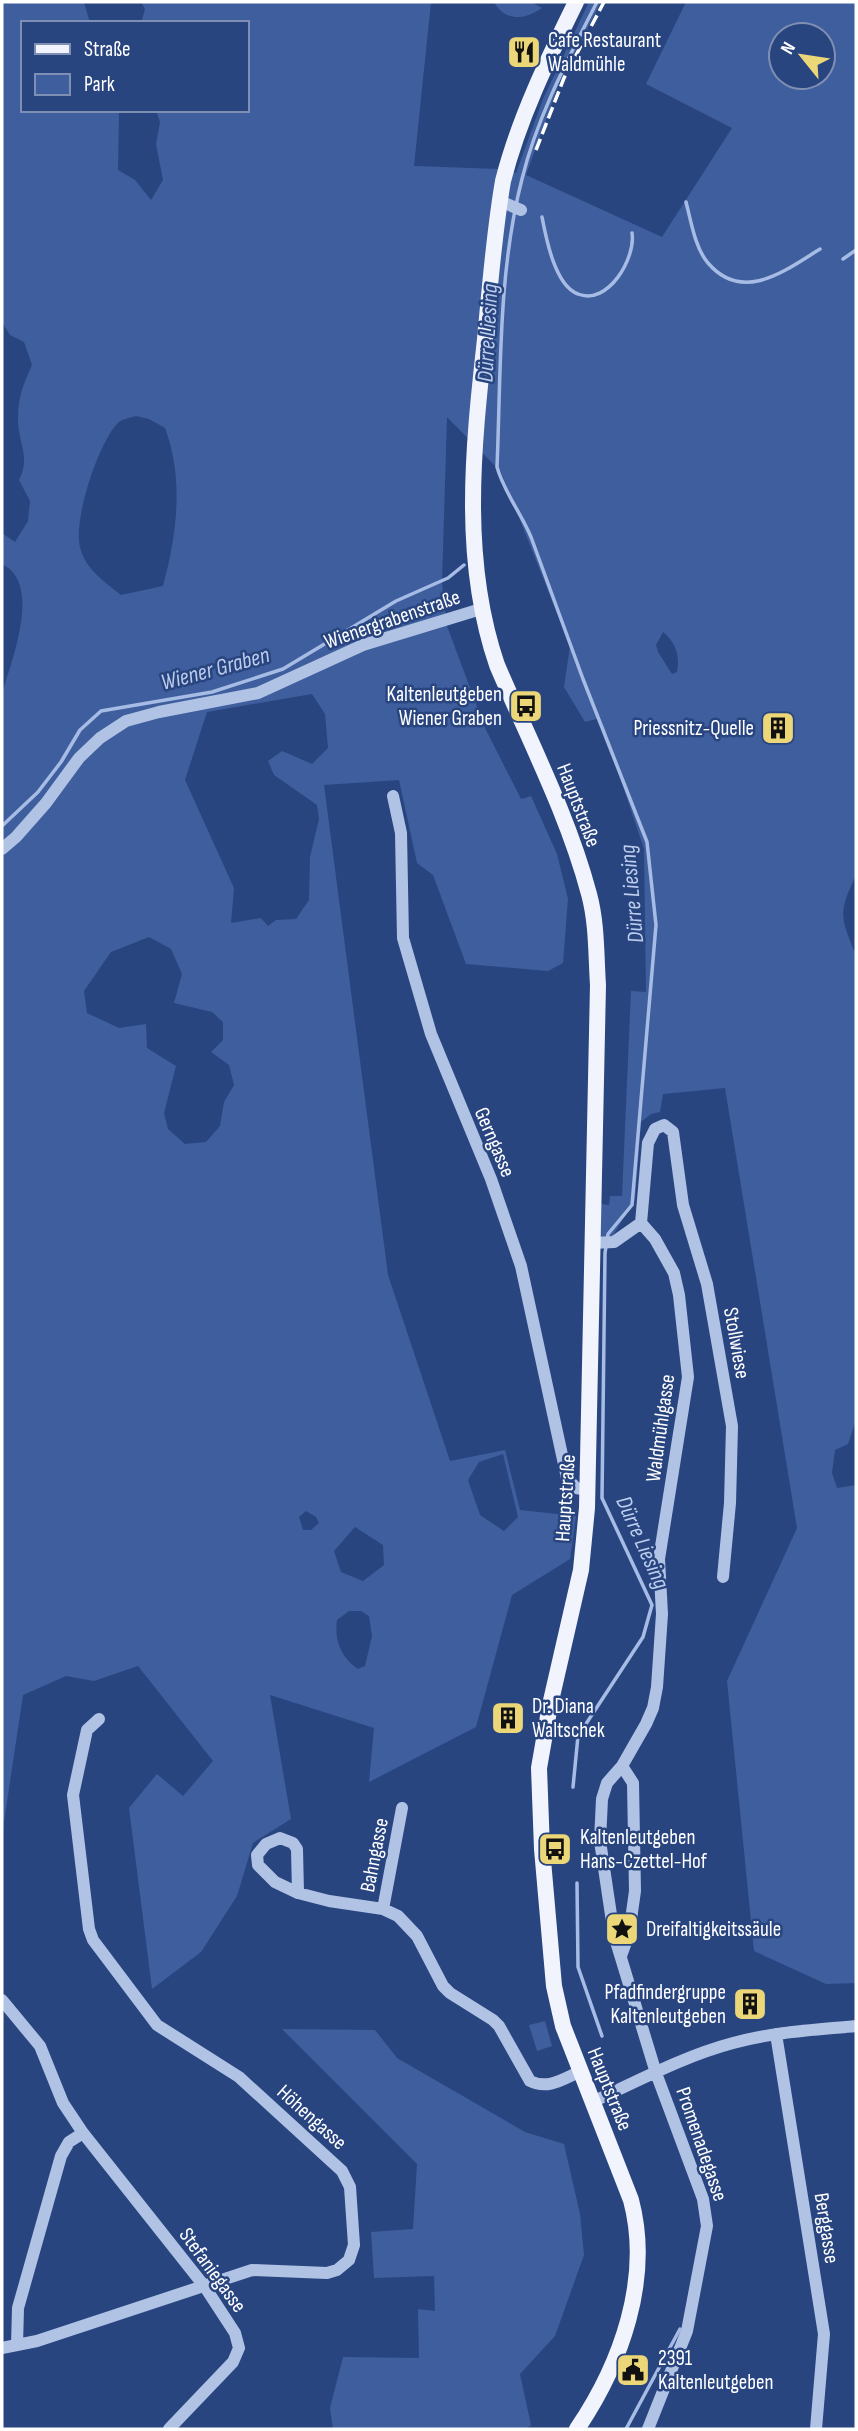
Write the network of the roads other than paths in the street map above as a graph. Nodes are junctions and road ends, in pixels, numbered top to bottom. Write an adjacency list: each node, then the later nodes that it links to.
1 (576, 2): 2 (main road, Hauptstraße)
2 (481, 608): 4 (street, Wienergrabenstraße); 6 (main road, Hauptstraße)
3 (393, 796): 7 (street, Gerngasse)
4 (2, 849)
5 (641, 1223): 6 (street); 8 (street, Stollwiese); 10 (street, Waldmühlgasse)
6 (596, 1243): 7 (main road, Hauptstraße)
7 (588, 1490): 18 (main road, Hauptstraße)
8 (723, 1577)
9 (99, 1719): 22 (street, Höhengasse)
10 (622, 1766): 14 (street); 14 (street, Waldmühlgasse)
11 (402, 1808): 13 (street, Bahngasse)
12 (298, 1893): 13 (street, Bahngasse)
13 (383, 1909): 18 (street, Bahngasse)
14 (621, 1957): 19 (street, Promenadegasse)
15 (2, 2000): 21 (street, Stefaniegasse)
16 (856, 2026): 17 (street)
17 (776, 2034): 19 (street); 28 (street, Berggasse)
18 (579, 2072): 20 (main road, Hauptstraße)
19 (656, 2073): 20 (street); 27 (street, Promenadegasse)
20 (592, 2102): 26 (main road, Hauptstraße)
21 (83, 2133): 22 (street, Stefaniegasse); 23 (street)
22 (205, 2287): 23 (street, Höhengasse); 25 (street, Stefaniegasse)
23 (17, 2345): 24 (street, Höhengasse)
24 (2, 2348)
25 (169, 2429)
26 (577, 2429)
27 (648, 2429)
28 (816, 2429)

